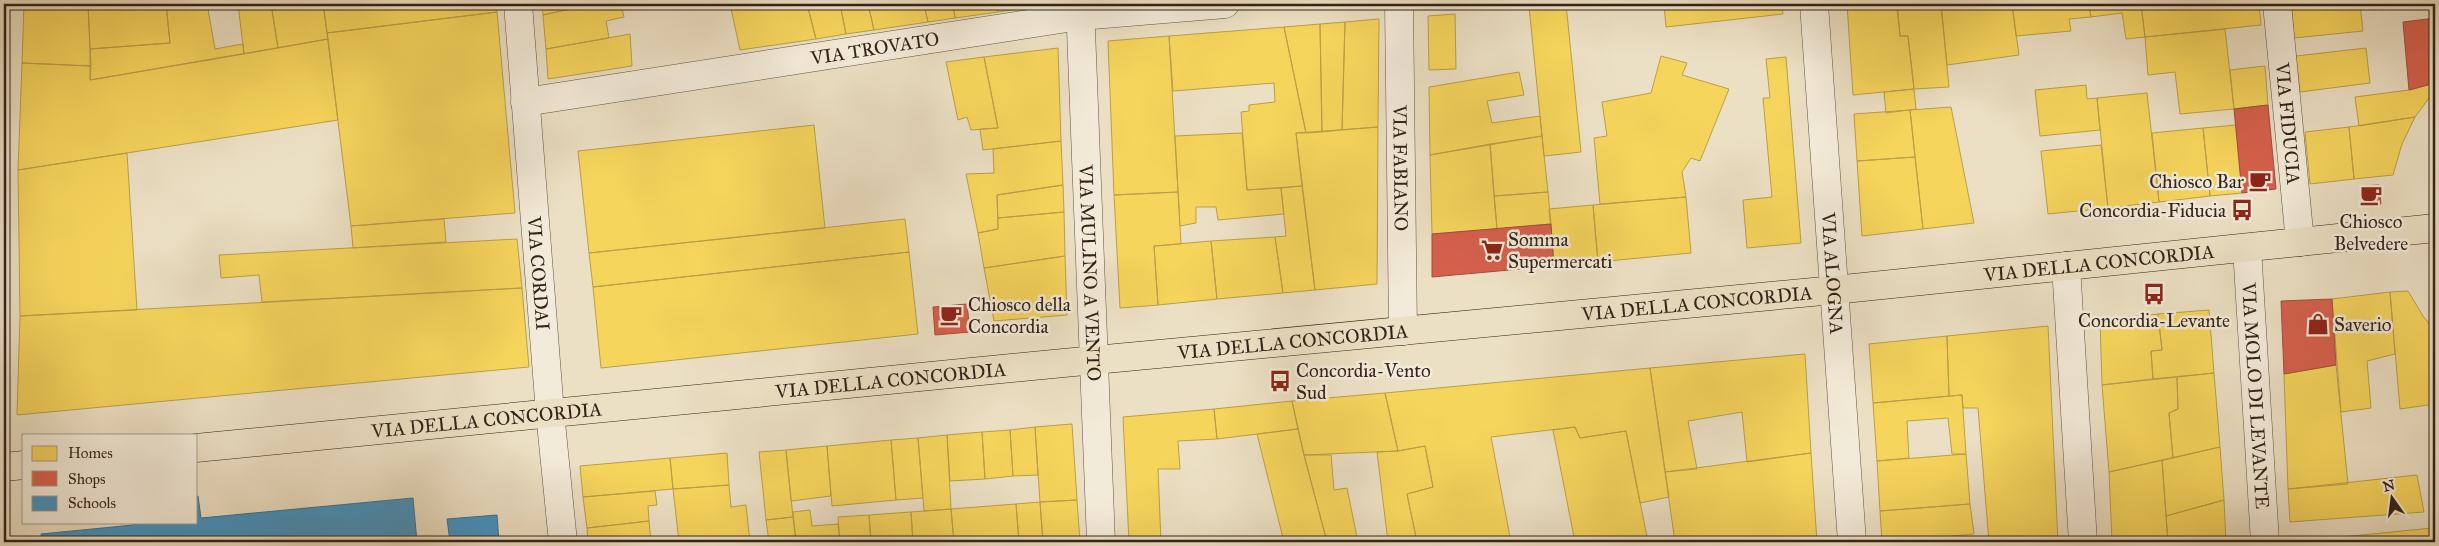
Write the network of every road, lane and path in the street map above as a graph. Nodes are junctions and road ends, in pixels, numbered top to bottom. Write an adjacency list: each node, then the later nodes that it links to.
1 (518, 4): 7 (street, VIA CORDAI)
2 (1225, 4): 6 (street, VIA TROVATO)
3 (1399, 4): 13 (street, VIA FABIANO)
4 (1814, 4): 12 (street, VIA ALOGNA)
5 (2277, 4): 9 (street, VIA FIDUCIA)
6 (1080, 10): 7 (street, VIA TROVATO); 14 (street, VIA MULINO A VENTO)
7 (525, 102): 15 (street, VIA CORDAI)
8 (2435, 228): 9 (main road, VIA DELLA CONCORDIA)
9 (2300, 242): 10 (main road, VIA DELLA CONCORDIA)
10 (2247, 248): 11 (main road, VIA DELLA CONCORDIA); 23 (street, VIA MOLO DI LEVANTE)
11 (2066, 266): 12 (main road, VIA DELLA CONCORDIA); 22 (street)
12 (1834, 290): 13 (main road, VIA DELLA CONCORDIA); 21 (street, VIA ALOGNA)
13 (1403, 331): 14 (main road, VIA DELLA CONCORDIA)
14 (1093, 360): 15 (main road, VIA DELLA CONCORDIA); 20 (street, VIA MULINO A VENTO)
15 (550, 413): 16 (main road, VIA DELLA CONCORDIA); 19 (street, VIA CORDAI)
16 (198, 448)
17 (22, 465): 18 (main road)
18 (4, 467)
19 (563, 542)
20 (1101, 542)
21 (1852, 542)
22 (2083, 542)
23 (2265, 542)

